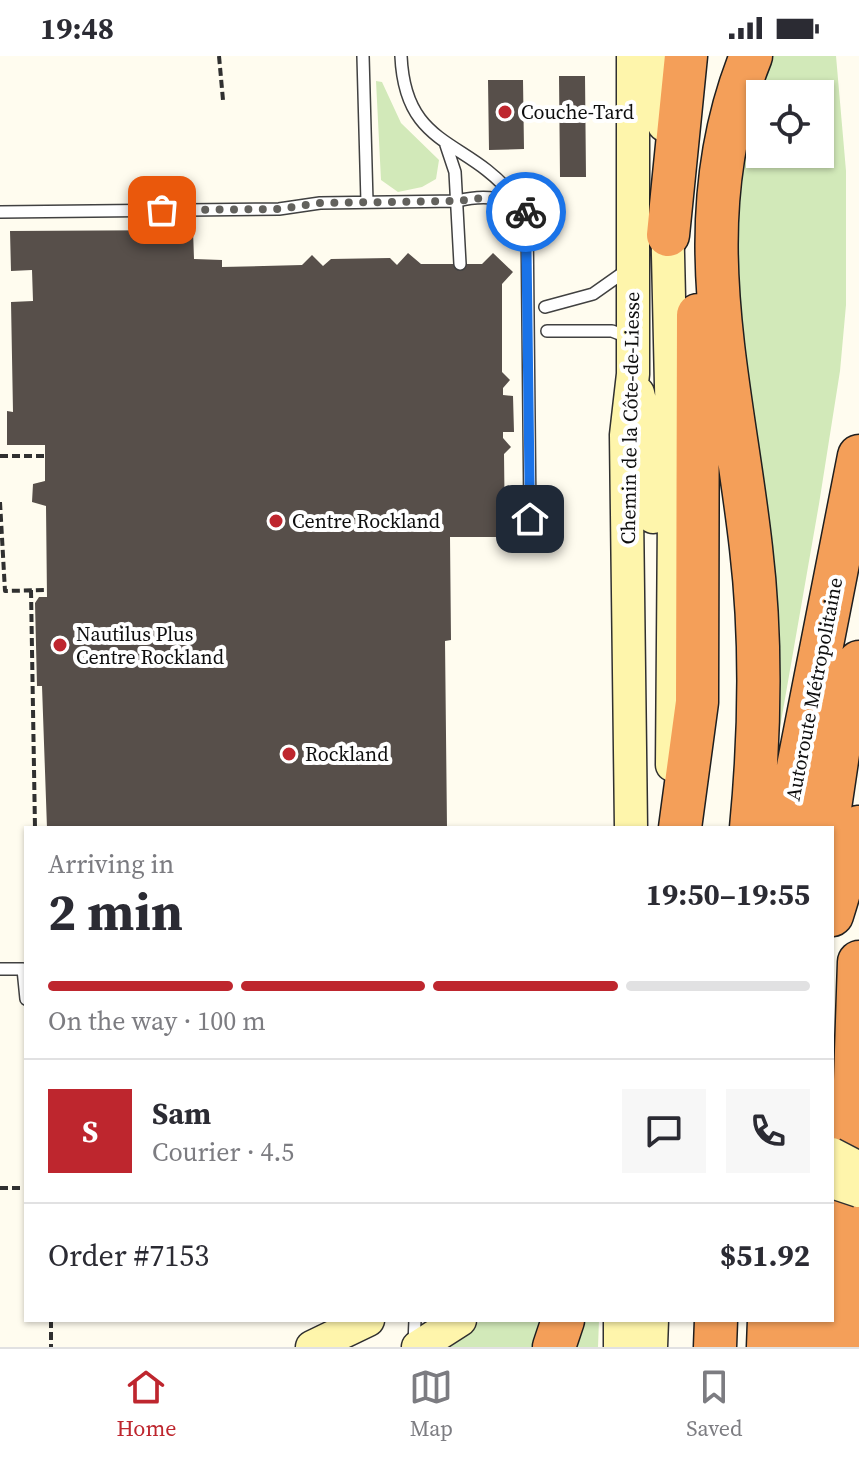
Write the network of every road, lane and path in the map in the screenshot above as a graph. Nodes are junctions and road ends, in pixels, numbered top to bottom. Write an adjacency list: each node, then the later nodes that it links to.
1 (219, 56): 9 (path)
2 (363, 56): 12 (lane)
3 (401, 56): 10 (lane)
4 (633, 56): 17 (main road, Chemin de la Côte-de-Liesse)
5 (661, 56): 15 (main road)
6 (686, 56): 15 (highway)
7 (736, 56): 21 (highway)
8 (751, 56): 35 (highway)
9 (223, 100)
10 (446, 145): 11 (lane); 13 (lane)
11 (458, 201): 12 (lane); 13 (lane); 16 (lane)
12 (367, 202): 14 (lane)
13 (520, 205): 27 (lane)
14 (0, 212)
15 (668, 235): 31 (main road)
16 (460, 264)
17 (634, 265): 18 (lane); 20 (main road, Chemin de la Côte-de-Liesse)
18 (545, 307)
19 (547, 331): 20 (lane)
20 (633, 339): 22 (main road, Chemin de la Côte-de-Liesse)
21 (699, 342): 31 (highway); 34 (highway)
22 (633, 374): 31 (main road); 33 (main road, Chemin de la Côte-de-Liesse)
23 (0, 456): 24 (path)
24 (45, 456)
25 (859, 456): 36 (highway, Autoroute Métropolitaine)
26 (0, 502): 28 (path)
27 (530, 519)
28 (31, 590): 29 (path); 32 (path)
29 (47, 590)
30 (859, 662): 37 (highway, Autoroute Métropolitaine)
31 (676, 811)
32 (35, 826)
33 (631, 826)
34 (729, 826)
35 (751, 826)
36 (786, 826)
37 (827, 826)
38 (859, 827): 39 (highway)
39 (834, 908)
40 (859, 961): 43 (highway); 69 (highway)
41 (0, 969): 42 (lane)
42 (24, 979)
43 (834, 1075)
44 (834, 1155): 45 (main road, bridge)
45 (859, 1168)
46 (834, 1183): 49 (main road, bridge)
47 (0, 1188): 48 (path)
48 (24, 1188)
49 (859, 1191)
50 (51, 1322): 60 (path)
51 (364, 1322): 61 (main road)
52 (415, 1322): 62 (lane)
53 (457, 1322): 62 (main road)
54 (562, 1322): 63 (highway)
55 (620, 1322): 64 (main road)
56 (652, 1322): 65 (main road)
57 (716, 1322): 66 (highway)
58 (769, 1322): 67 (highway)
59 (807, 1322): 68 (highway)
60 (51, 1347)
61 (312, 1347)
62 (416, 1347)
63 (554, 1347)
64 (620, 1347)
65 (651, 1347)
66 (715, 1347)
67 (768, 1347)
68 (806, 1347)
69 (846, 1347)

